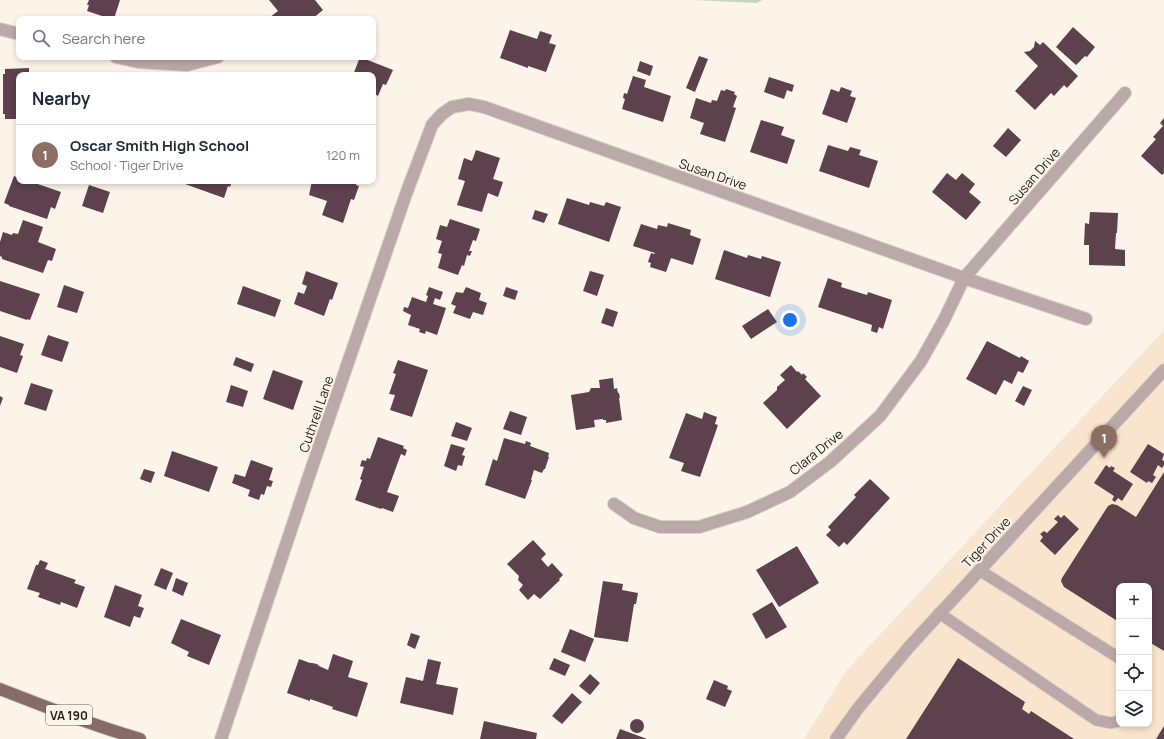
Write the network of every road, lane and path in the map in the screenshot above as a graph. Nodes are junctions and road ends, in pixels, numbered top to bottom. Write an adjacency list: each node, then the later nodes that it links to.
1 (0, 29): 2 (street)
2 (16, 33)
3 (129, 60): 4 (street)
4 (206, 60)
5 (1124, 93): 7 (street, Susan Drive)
6 (452, 107): 7 (street, Susan Drive); 17 (street, Cuthrell Lane)
7 (964, 278): 8 (street, Susan Drive); 10 (street, Clara Drive)
8 (1086, 319)
9 (1164, 370): 11 (street, Tiger Drive)
10 (614, 504)
11 (979, 570): 12 (street, Tiger Drive); 13 (lane)
12 (939, 613): 15 (lane); 18 (street, Tiger Drive)
13 (1116, 656)
14 (0, 690): 16 (main road, VA 190)
15 (1116, 722)
16 (140, 739)
17 (221, 739)
18 (836, 739)

